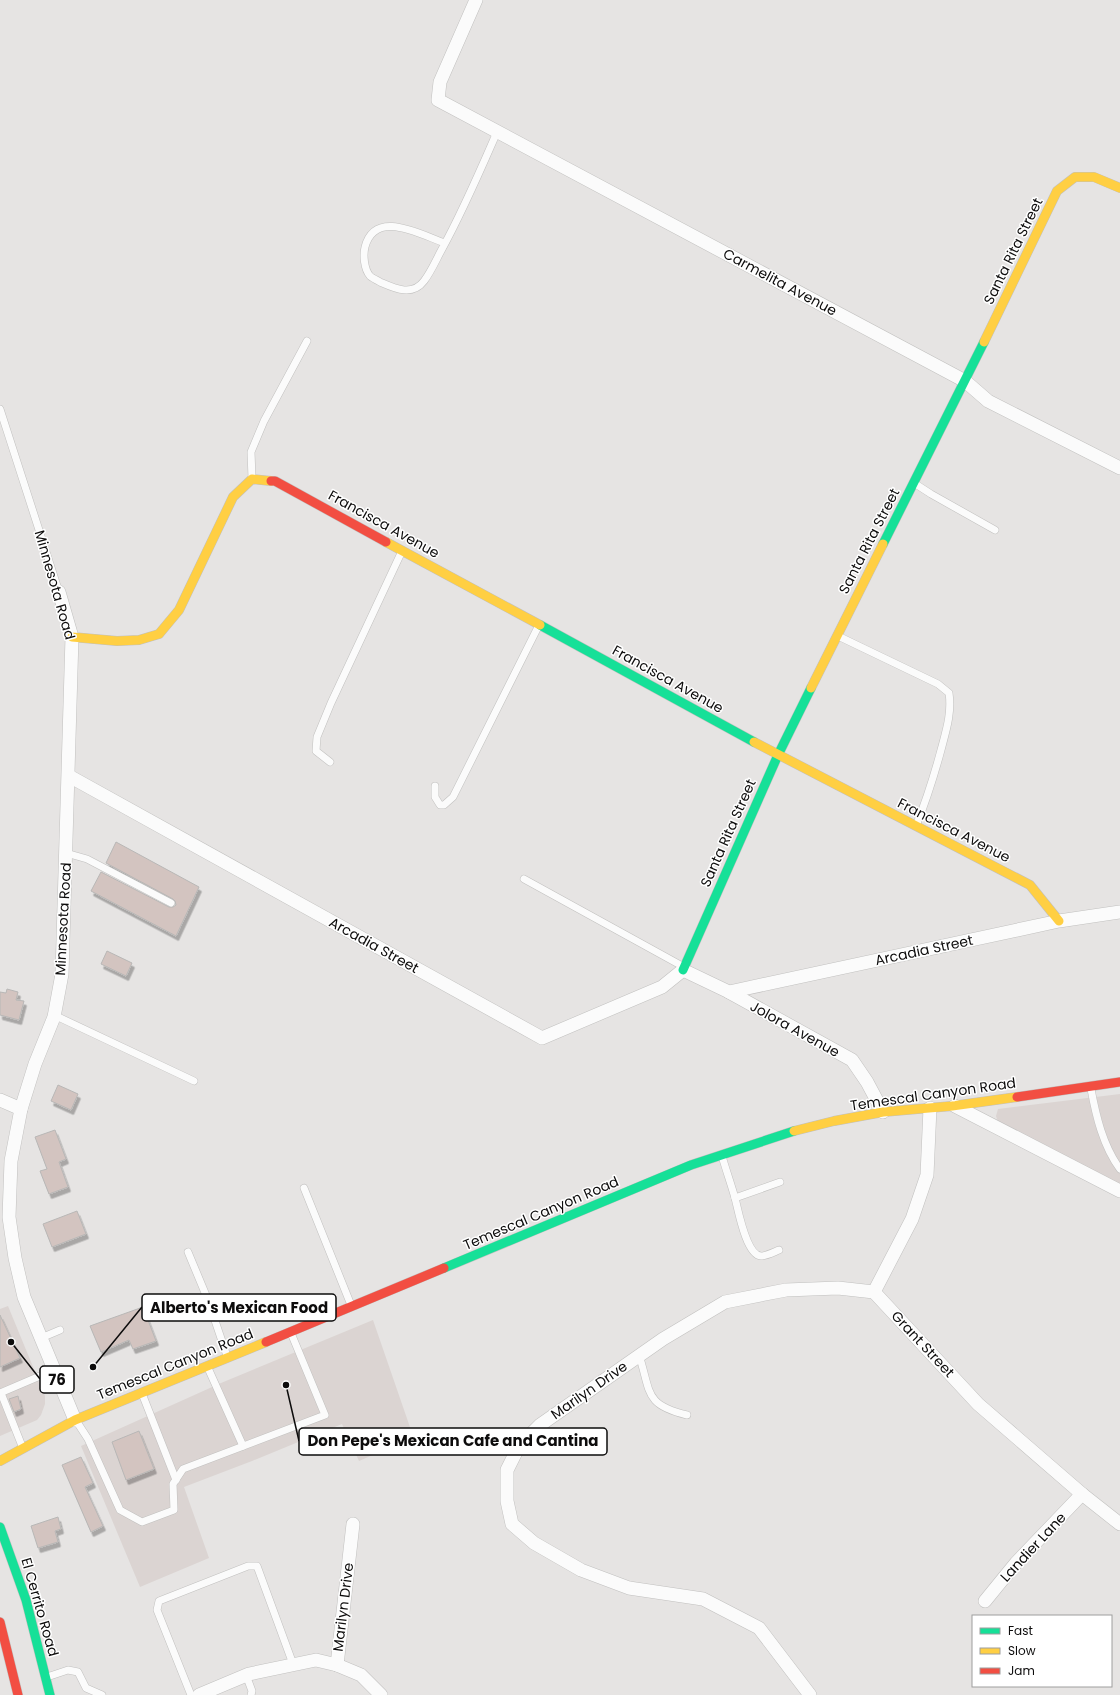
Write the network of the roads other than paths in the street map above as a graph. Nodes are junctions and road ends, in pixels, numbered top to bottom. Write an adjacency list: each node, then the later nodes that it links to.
1 (476, 0): 2 (street, Carmelita Avenue)
2 (497, 132): 4 (lane); 6 (street, Carmelita Avenue)
3 (1120, 188): 6 (street, Santa Rita Street)
4 (445, 243): 4 (lane)
5 (307, 341): 9 (lane)
6 (965, 381): 8 (street, Carmelita Avenue); 10 (street, Santa Rita Street)
7 (0, 409): 13 (lane, Minnesota Road)
8 (1120, 468)
9 (252, 478): 12 (street, Francisca Avenue); 16 (street)
10 (914, 483): 11 (lane); 15 (street, Santa Rita Street)
11 (995, 530)
12 (403, 550): 14 (street, Francisca Avenue); 18 (lane)
13 (59, 592): 16 (street, Minnesota Road)
14 (539, 625): 17 (street, Francisca Avenue); 20 (lane)
15 (838, 636): 17 (street, Santa Rita Street); 21 (lane)
16 (72, 638): 19 (street, Minnesota Road)
17 (778, 755): 21 (street, Francisca Avenue); 27 (street, Santa Rita Street)
18 (330, 762)
19 (69, 776): 22 (street, Minnesota Road); 27 (street, Arcadia Street)
20 (435, 786)
21 (916, 826): 26 (street, Francisca Avenue)
22 (66, 853): 24 (lane); 29 (street, Minnesota Road)
23 (524, 879): 27 (lane)
24 (171, 903)
25 (1120, 912): 26 (street, Arcadia Street)
26 (1059, 921): 28 (street, Arcadia Street)
27 (684, 969): 28 (street, Jolora Avenue)
28 (729, 992): 37 (street, Jolora Avenue)
29 (54, 1014): 30 (lane); 36 (street, Minnesota Road)
30 (194, 1081)
31 (1120, 1082): 32 (street, Temescal Canyon Road)
32 (1091, 1086): 34 (street, Temescal Canyon Road); 39 (lane)
33 (0, 1100): 36 (street)
34 (953, 1106): 35 (street, Temescal Canyon Road); 42 (street)
35 (930, 1108): 37 (street, Temescal Canyon Road); 46 (street)
36 (21, 1109): 50 (street, Minnesota Road)
37 (883, 1112): 38 (street, Temescal Canyon Road)
38 (721, 1154): 43 (lane); 47 (street, Temescal Canyon Road)
39 (1120, 1169)
40 (780, 1182): 43 (lane)
41 (304, 1188): 47 (lane)
42 (1120, 1191)
43 (735, 1198): 44 (lane)
44 (778, 1250)
45 (188, 1252): 52 (lane)
46 (874, 1292): 51 (street, Marilyn Drive); 63 (street, Grant Street)
47 (351, 1308): 49 (street, Temescal Canyon Road)
48 (60, 1330): 50 (lane)
49 (291, 1333): 52 (street, Temescal Canyon Road); 59 (lane)
50 (41, 1338): 54 (street, Minnesota Road)
51 (639, 1355): 57 (lane); 80 (street, Marilyn Drive)
52 (228, 1358): 53 (street, Temescal Canyon Road)
53 (208, 1367): 56 (street, Temescal Canyon Road); 59 (lane)
54 (54, 1370): 55 (lane); 58 (street, Minnesota Road)
55 (0, 1393): 60 (lane)
56 (142, 1394): 58 (street, Temescal Canyon Road); 62 (lane)
57 (687, 1415)
58 (76, 1420): 60 (street, Temescal Canyon Road); 62 (lane)
59 (243, 1446): 62 (lane)
60 (23, 1448): 61 (street, Temescal Canyon Road)
61 (0, 1461)
62 (176, 1480)
63 (1082, 1494): 65 (street, Grant Street); 67 (street, Landier Lane)
64 (353, 1524): 70 (street, Marilyn Drive)
65 (1120, 1524)
66 (0, 1527): 72 (street, El Cerrito Road)
67 (985, 1601)
68 (0, 1622): 73 (street)
69 (293, 1664): 70 (street, Marilyn Drive); 71 (street, Marilyn Drive); 76 (lane)
70 (336, 1665): 79 (street, Marilyn Drive)
71 (246, 1675): 77 (street, Marilyn Drive); 78 (lane)
72 (46, 1678): 74 (street, El Cerrito Road); 75 (lane)
73 (18, 1695)
74 (50, 1695)
75 (102, 1695)
76 (191, 1695)
77 (198, 1695)
78 (251, 1695)
79 (381, 1695)
80 (810, 1695)

